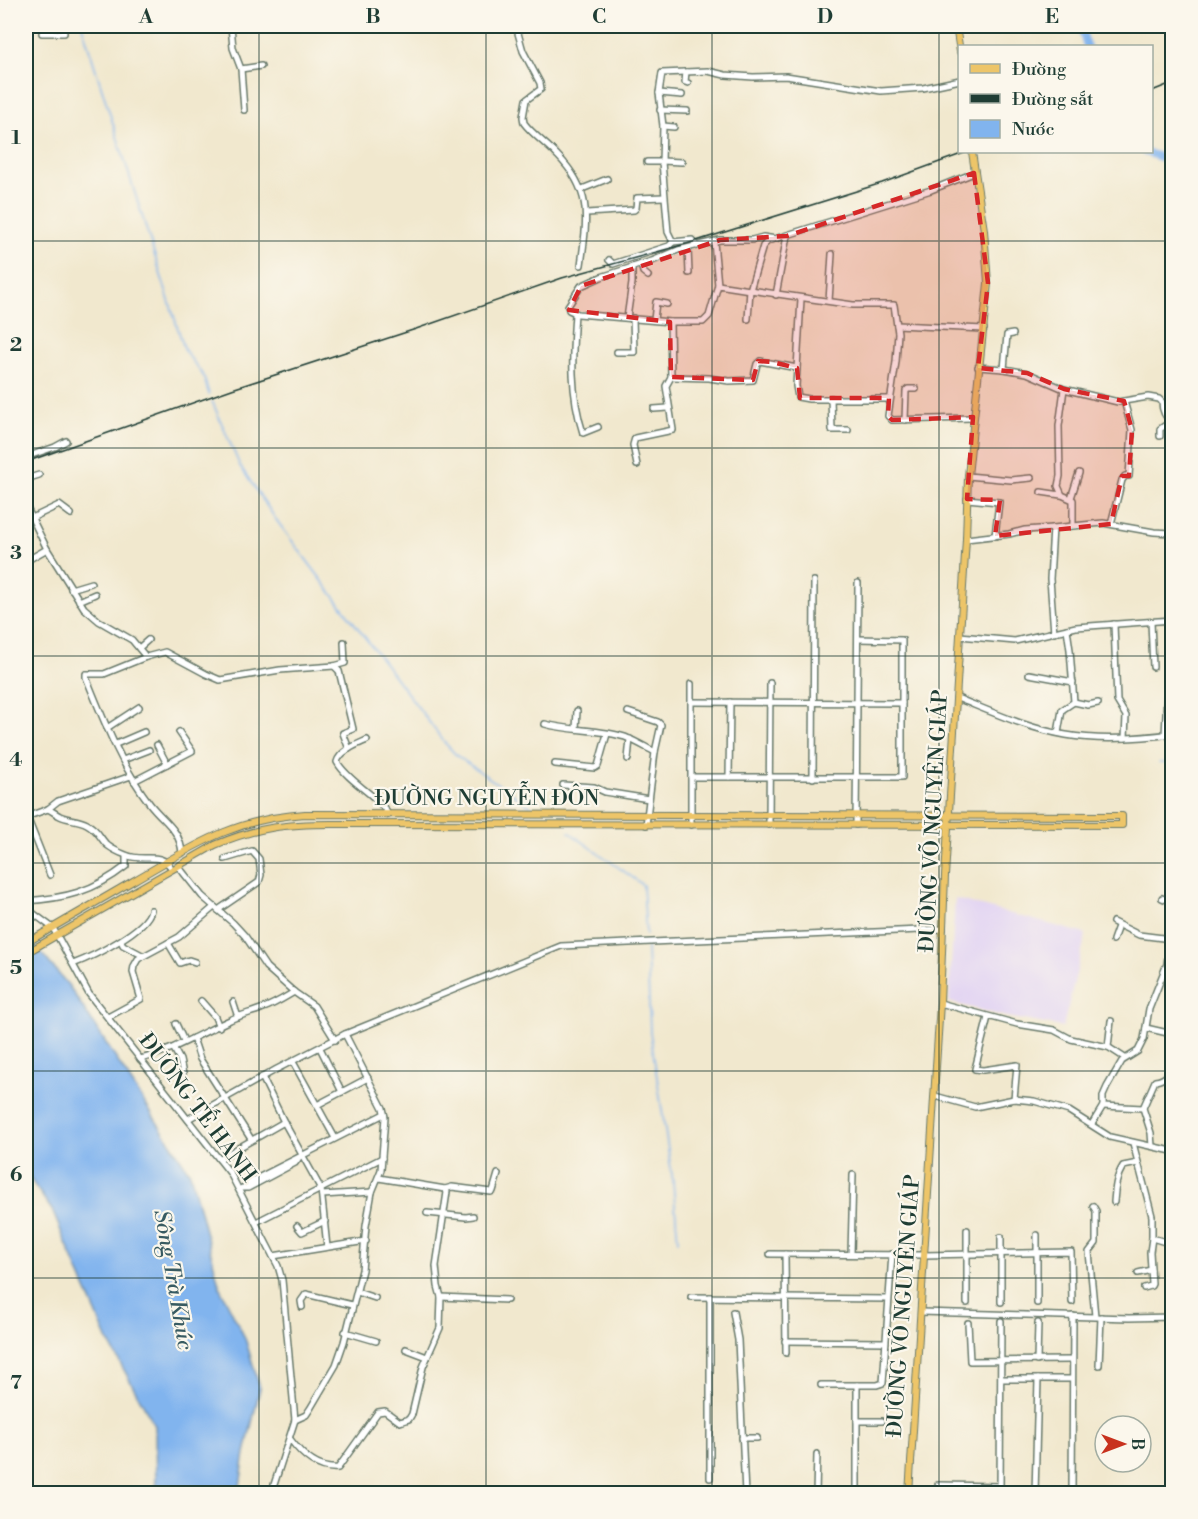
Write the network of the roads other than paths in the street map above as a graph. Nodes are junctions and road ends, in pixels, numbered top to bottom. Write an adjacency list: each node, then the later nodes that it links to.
1 (63, 26): 5 (street)
2 (231, 26): 8 (street)
3 (516, 26): 25 (street)
4 (956, 26): 6 (main road)
5 (42, 33)
6 (959, 45)
7 (261, 66): 8 (street)
8 (241, 69): 14 (street)
9 (686, 72): 10 (street); 11 (street); 12 (street)
10 (958, 80)
11 (688, 83)
12 (659, 93): 13 (street); 15 (street)
13 (682, 95)
14 (244, 110)
15 (660, 110): 16 (street); 17 (street)
16 (687, 111)
17 (663, 126): 18 (street); 21 (street)
18 (674, 127)
19 (972, 153): 23 (main road, ĐƯỜNG VÕ NGUYÊN GIÁP)
20 (647, 162): 21 (street)
21 (662, 162): 22 (street); 26 (street)
22 (682, 162)
23 (974, 173): 28 (street); 53 (main road, ĐƯỜNG VÕ NGUYÊN GIÁP)
24 (608, 179): 25 (street)
25 (582, 189): 27 (street)
26 (664, 197): 27 (street); 30 (street)
27 (587, 213): 37 (street)
28 (787, 236): 29 (street); 43 (street)
29 (776, 239): 31 (street); 42 (street)
30 (673, 242): 32 (street); 35 (street)
31 (714, 242): 32 (street); 41 (street)
32 (697, 246): 33 (street)
33 (688, 249): 36 (street); 39 (street)
34 (832, 254): 45 (street)
35 (609, 260)
36 (640, 264): 38 (street); 40 (street)
37 (581, 265)
38 (632, 267): 47 (street); 48 (street)
39 (689, 273)
40 (648, 276)
41 (718, 285): 42 (street); 51 (street)
42 (750, 291): 43 (street); 50 (street)
43 (777, 295): 44 (street)
44 (801, 298): 45 (street); 56 (street)
45 (829, 301): 52 (street)
46 (667, 304): 49 (street)
47 (575, 314): 48 (street); 70 (street)
48 (630, 318): 49 (street); 55 (street)
49 (654, 320): 51 (street)
50 (748, 320)
51 (670, 322): 59 (street)
52 (897, 325): 53 (street); 63 (street)
53 (984, 329): 57 (main road, ĐƯỜNG VÕ NGUYÊN GIÁP)
54 (1013, 334): 58 (street)
55 (617, 352)
56 (797, 368): 59 (street); 62 (street)
57 (978, 368): 58 (street); 67 (main road, ĐƯỜNG VÕ NGUYÊN GIÁP)
58 (1004, 369): 61 (street)
59 (671, 377): 65 (street)
60 (916, 389): 68 (street)
61 (1064, 389): 64 (street); 82 (street)
62 (831, 398): 63 (street); 71 (street)
63 (889, 399): 68 (street)
64 (1124, 401): 69 (street); 88 (street)
65 (668, 408): 66 (street); 75 (street)
66 (654, 409)
67 (972, 418): 68 (street); 78 (main road, ĐƯỜNG VÕ NGUYÊN GIÁP)
68 (904, 420)
69 (1172, 423): 72 (street)
70 (598, 427)
71 (848, 430)
72 (1160, 436)
73 (66, 441): 74 (street)
74 (26, 457)
75 (637, 465)
76 (1079, 473): 83 (street)
77 (39, 475): 80 (street)
78 (968, 476): 79 (street); 84 (main road, ĐƯỜNG VÕ NGUYÊN GIÁP)
79 (1031, 478)
80 (26, 479)
81 (1041, 492): 82 (street)
82 (1062, 495): 83 (street)
83 (1071, 498): 89 (street)
84 (967, 499): 92 (street); 93 (main road, ĐƯỜNG VÕ NGUYÊN GIÁP)
85 (26, 506): 87 (street)
86 (71, 514): 87 (street)
87 (32, 519): 94 (street)
88 (1111, 524): 89 (street); 91 (street)
89 (1073, 525): 90 (street)
90 (1053, 528): 92 (street); 106 (street)
91 (1173, 533)
92 (995, 536): 93 (street)
93 (966, 539): 107 (main road, ĐƯỜNG VÕ NGUYÊN GIÁP)
94 (47, 549): 95 (street); 99 (street)
95 (26, 561)
96 (814, 581): 124 (street)
97 (91, 583): 99 (street)
98 (858, 583): 108 (street)
99 (71, 590): 101 (street)
100 (95, 594): 101 (street)
101 (79, 602): 111 (street)
102 (1173, 620): 103 (street)
103 (1151, 622): 104 (street); 114 (street)
104 (1114, 624): 105 (street); 141 (street)
105 (1066, 629): 106 (street); 116 (street)
106 (1054, 633): 107 (street)
107 (960, 636): 120 (main road, ĐƯỜNG VÕ NGUYÊN GIÁP)
108 (858, 639): 125 (street); 127 (street)
109 (148, 640): 111 (street)
110 (344, 642): 113 (street)
111 (139, 648): 112 (street)
112 (146, 657): 113 (street); 133 (street)
113 (334, 666): 146 (street)
114 (1153, 666)
115 (1029, 675): 116 (street)
116 (1073, 682): 126 (street)
117 (770, 683): 123 (street)
118 (691, 684): 121 (street)
119 (1167, 694): 140 (street)
120 (957, 698): 138 (street); 166 (main road, ĐƯỜNG VÕ NGUYÊN GIÁP)
121 (691, 702): 122 (street); 153 (street)
122 (730, 702): 123 (street); 154 (street)
123 (770, 702): 124 (street); 155 (street)
124 (813, 702): 125 (street); 157 (street)
125 (858, 702): 127 (street); 158 (street)
126 (1074, 702): 128 (street); 138 (street)
127 (902, 703): 158 (street)
128 (1098, 703)
129 (140, 707): 133 (street)
130 (577, 711): 134 (street)
131 (628, 712): 148 (street)
132 (545, 724): 134 (street)
133 (107, 728): 144 (street)
134 (576, 729): 137 (street)
135 (144, 732): 144 (street)
136 (179, 732): 151 (street)
137 (607, 734): 143 (street); 152 (street)
138 (1058, 734): 141 (street)
139 (1173, 734): 140 (street)
140 (1165, 735): 141 (street)
141 (1125, 738)
142 (367, 740): 146 (street)
143 (630, 740): 148 (street); 149 (street)
144 (116, 744): 150 (street)
145 (157, 745): 151 (street)
146 (349, 749): 162 (street)
147 (149, 750): 150 (street)
148 (655, 752): 160 (street)
149 (628, 759)
150 (123, 760): 156 (street)
151 (167, 764): 156 (street)
152 (555, 764)
153 (691, 777): 154 (street); 168 (street)
154 (729, 777): 155 (street)
155 (770, 777): 157 (street); 169 (street)
156 (132, 778): 161 (street); 176 (street)
157 (813, 778): 158 (street)
158 (858, 778): 165 (street)
159 (563, 785): 160 (street)
160 (649, 799): 164 (street)
161 (48, 809): 167 (street); 177 (street)
162 (388, 815): 163 (main road, ĐƯỜNG NGUYỄN ĐÔN); 176 (main road, ĐƯỜNG NGUYỄN ĐÔN)
163 (506, 815): 164 (main road, ĐƯỜNG NGUYỄN ĐÔN); 170 (street)
164 (646, 816): 168 (main road, ĐƯỜNG NGUYỄN ĐÔN); 171 (street)
165 (856, 816): 166 (main road, ĐƯỜNG NGUYỄN ĐÔN); 169 (main road, ĐƯỜNG NGUYỄN ĐÔN); 174 (street)
166 (950, 816): 175 (main road, ĐƯỜNG VÕ NGUYÊN GIÁP); 175 (main road, ĐƯỜNG NGUYỄN ĐÔN)
167 (26, 817): 181 (street)
168 (691, 817): 169 (main road, ĐƯỜNG NGUYỄN ĐÔN); 172 (street)
169 (770, 817): 173 (street)
170 (506, 824): 171 (main road, ĐƯỜNG NGUYỄN ĐÔN); 180 (main road, ĐƯỜNG NGUYỄN ĐÔN)
171 (646, 825): 172 (main road, ĐƯỜNG NGUYỄN ĐÔN)
172 (691, 825): 173 (main road, ĐƯỜNG NGUYỄN ĐÔN)
173 (770, 825): 174 (main road, ĐƯỜNG NGUYỄN ĐÔN)
174 (856, 825): 175 (main road, ĐƯỜNG NGUYỄN ĐÔN)
175 (949, 825): 190 (main road, ĐƯỜNG VÕ NGUYÊN GIÁP)
176 (182, 853): 179 (main road, ĐƯỜNG NGUYỄN ĐÔN)
177 (126, 856): 179 (street); 183 (street)
178 (225, 859): 186 (street)
179 (168, 861): 180 (street); 189 (main road, ĐƯỜNG NGUYỄN ĐÔN)
180 (175, 867): 186 (street); 191 (main road, ĐƯỜNG NGUYỄN ĐÔN)
181 (50, 875)
182 (1162, 898): 184 (street)
183 (26, 901)
184 (1173, 902)
185 (26, 908): 189 (street, ĐƯỜNG TẾ HANH)
186 (216, 909): 195 (street); 202 (street)
187 (151, 910): 194 (street)
188 (1173, 925): 192 (street)
189 (53, 928): 191 (street, ĐƯỜNG TẾ HANH); 196 (main road, ĐƯỜNG NGUYỄN ĐÔN)
190 (943, 929): 205 (main road, ĐƯỜNG VÕ NGUYÊN GIÁP); 213 (street)
191 (57, 935): 197 (main road, ĐƯỜNG NGUYỄN ĐÔN); 200 (street, ĐƯỜNG TẾ HANH)
192 (1171, 939): 193 (street); 201 (street)
193 (1113, 940)
194 (121, 941): 198 (street); 200 (street)
195 (168, 943): 198 (street); 199 (street)
196 (26, 944)
197 (26, 953)
198 (142, 955): 206 (street)
199 (195, 962)
200 (73, 964): 206 (street, ĐƯỜNG TẾ HANH)
201 (1170, 965): 212 (street)
202 (294, 992): 207 (street); 216 (street)
203 (201, 1001): 211 (street)
204 (232, 1002): 207 (street)
205 (940, 1003): 208 (street); 229 (main road, ĐƯỜNG VÕ NGUYÊN GIÁP)
206 (108, 1017): 223 (street, ĐƯỜNG TẾ HANH)
207 (238, 1017): 211 (street)
208 (988, 1017): 218 (street); 231 (street)
209 (1111, 1022): 218 (street)
210 (176, 1024): 217 (street)
211 (219, 1027): 215 (street)
212 (1146, 1028): 214 (street); 222 (street)
213 (345, 1034): 216 (street); 227 (street)
214 (1173, 1034)
215 (193, 1038): 217 (street); 230 (street)
216 (335, 1040): 219 (street)
217 (184, 1041): 220 (street)
218 (1108, 1047): 222 (street)
219 (320, 1048): 224 (street); 228 (street)
220 (174, 1049): 223 (street); 225 (street)
221 (1173, 1056): 234 (street)
222 (1125, 1058): 233 (street)
223 (140, 1059): 236 (street, ĐƯỜNG TẾ HANH)
224 (293, 1062): 226 (street); 232 (street)
225 (183, 1074)
226 (262, 1077): 230 (street); 237 (street)
227 (368, 1078): 228 (street); 235 (street)
228 (342, 1092): 232 (street)
229 (935, 1096): 231 (street); 278 (main road, ĐƯỜNG VÕ NGUYÊN GIÁP)
230 (224, 1098): 236 (street); 240 (street)
231 (1014, 1099): 238 (street)
232 (317, 1106): 239 (street)
233 (1103, 1106): 234 (street); 238 (street)
234 (1143, 1108): 242 (street)
235 (384, 1114): 239 (street); 245 (street)
236 (188, 1119): 246 (street, ĐƯỜNG TẾ HANH)
237 (284, 1122): 240 (street); 244 (street)
238 (1092, 1125): 241 (street)
239 (335, 1138): 244 (street)
240 (251, 1139): 246 (street)
241 (1133, 1143): 242 (street); 247 (street)
242 (1152, 1146): 243 (street)
243 (1173, 1151)
244 (300, 1158): 251 (street); 252 (street)
245 (382, 1158): 250 (street); 252 (street)
246 (219, 1159): 251 (street, ĐƯỜNG TẾ HANH)
247 (1138, 1162): 256 (street); 267 (street)
248 (498, 1174): 253 (street)
249 (853, 1175): 275 (street)
250 (379, 1178): 253 (street); 254 (street)
251 (242, 1188): 262 (street, ĐƯỜNG TẾ HANH)
252 (321, 1189): 255 (street); 262 (street)
253 (445, 1189): 259 (street)
254 (372, 1192): 255 (street); 268 (street)
255 (322, 1195): 261 (street)
256 (1114, 1202)
257 (1093, 1206): 301 (street)
258 (427, 1213): 259 (street)
259 (444, 1214): 260 (street); 284 (street)
260 (473, 1216)
261 (325, 1221): 263 (street); 270 (street)
262 (256, 1222): 279 (street, ĐƯỜNG TẾ HANH)
263 (297, 1226)
264 (967, 1230): 277 (street)
265 (1037, 1235): 272 (street)
266 (1001, 1237): 271 (street)
267 (1152, 1238): 269 (street); 280 (street)
268 (366, 1241): 270 (street); 283 (street)
269 (1173, 1244)
270 (327, 1247): 279 (street)
271 (1001, 1253): 272 (street); 277 (street); 291 (street)
272 (1037, 1253): 292 (street); 294 (street)
273 (770, 1254): 274 (street)
274 (786, 1254): 275 (street); 288 (street)
275 (851, 1254): 276 (street)
276 (891, 1254): 278 (street); 289 (street)
277 (967, 1254): 278 (street); 293 (street)
278 (924, 1255): 298 (main road, ĐƯỜNG VÕ NGUYÊN GIÁP)
279 (273, 1256): 322 (street, ĐƯỜNG TẾ HANH)
280 (1151, 1270): 281 (street); 282 (street)
281 (1138, 1273)
282 (1144, 1288)
283 (357, 1292): 286 (street); 295 (street)
284 (441, 1297): 290 (street); 312 (street)
285 (691, 1297): 287 (street)
286 (375, 1298)
287 (710, 1298): 288 (street); 329 (street)
288 (786, 1298): 289 (street); 308 (street)
289 (888, 1299): 309 (street)
290 (507, 1300)
291 (1001, 1302)
292 (1072, 1302)
293 (966, 1303)
294 (1036, 1303)
295 (352, 1305): 296 (street); 306 (street)
296 (302, 1307)
297 (733, 1312): 325 (street)
298 (921, 1312): 300 (street); 335 (main road, ĐƯỜNG VÕ NGUYÊN GIÁP)
299 (1173, 1312): 302 (street)
300 (1073, 1316): 301 (street); 313 (street)
301 (1098, 1317): 302 (street); 316 (street)
302 (1172, 1317)
303 (1001, 1321): 314 (street)
304 (968, 1323): 314 (street)
305 (1038, 1323): 315 (street)
306 (345, 1332): 307 (street); 322 (street)
307 (376, 1341)
308 (786, 1341): 309 (street); 311 (street)
309 (885, 1342): 321 (street)
310 (406, 1350): 312 (street)
311 (786, 1353)
312 (427, 1357): 327 (street)
313 (1072, 1360): 315 (street); 317 (street)
314 (1002, 1362): 315 (street); 318 (street)
315 (1037, 1362)
316 (1099, 1365)
317 (1072, 1378): 319 (street); 339 (street)
318 (1002, 1379): 319 (street); 330 (street)
319 (1038, 1379): 338 (street)
320 (821, 1384): 321 (street)
321 (857, 1385): 324 (street)
322 (295, 1420): 327 (street, ĐƯỜNG TẾ HANH)
323 (882, 1420): 324 (street)
324 (857, 1421): 334 (street)
325 (742, 1438): 326 (street); 332 (street)
326 (757, 1438)
327 (290, 1439): 331 (street, ĐƯỜNG TẾ HANH)
328 (817, 1454): 333 (street)
329 (710, 1478)
330 (1000, 1485): 336 (street); 337 (street)
331 (272, 1494)
332 (745, 1494)
333 (816, 1494)
334 (857, 1494)
335 (909, 1494)
336 (938, 1494)
337 (1000, 1494)
338 (1035, 1494)
339 (1072, 1494)

